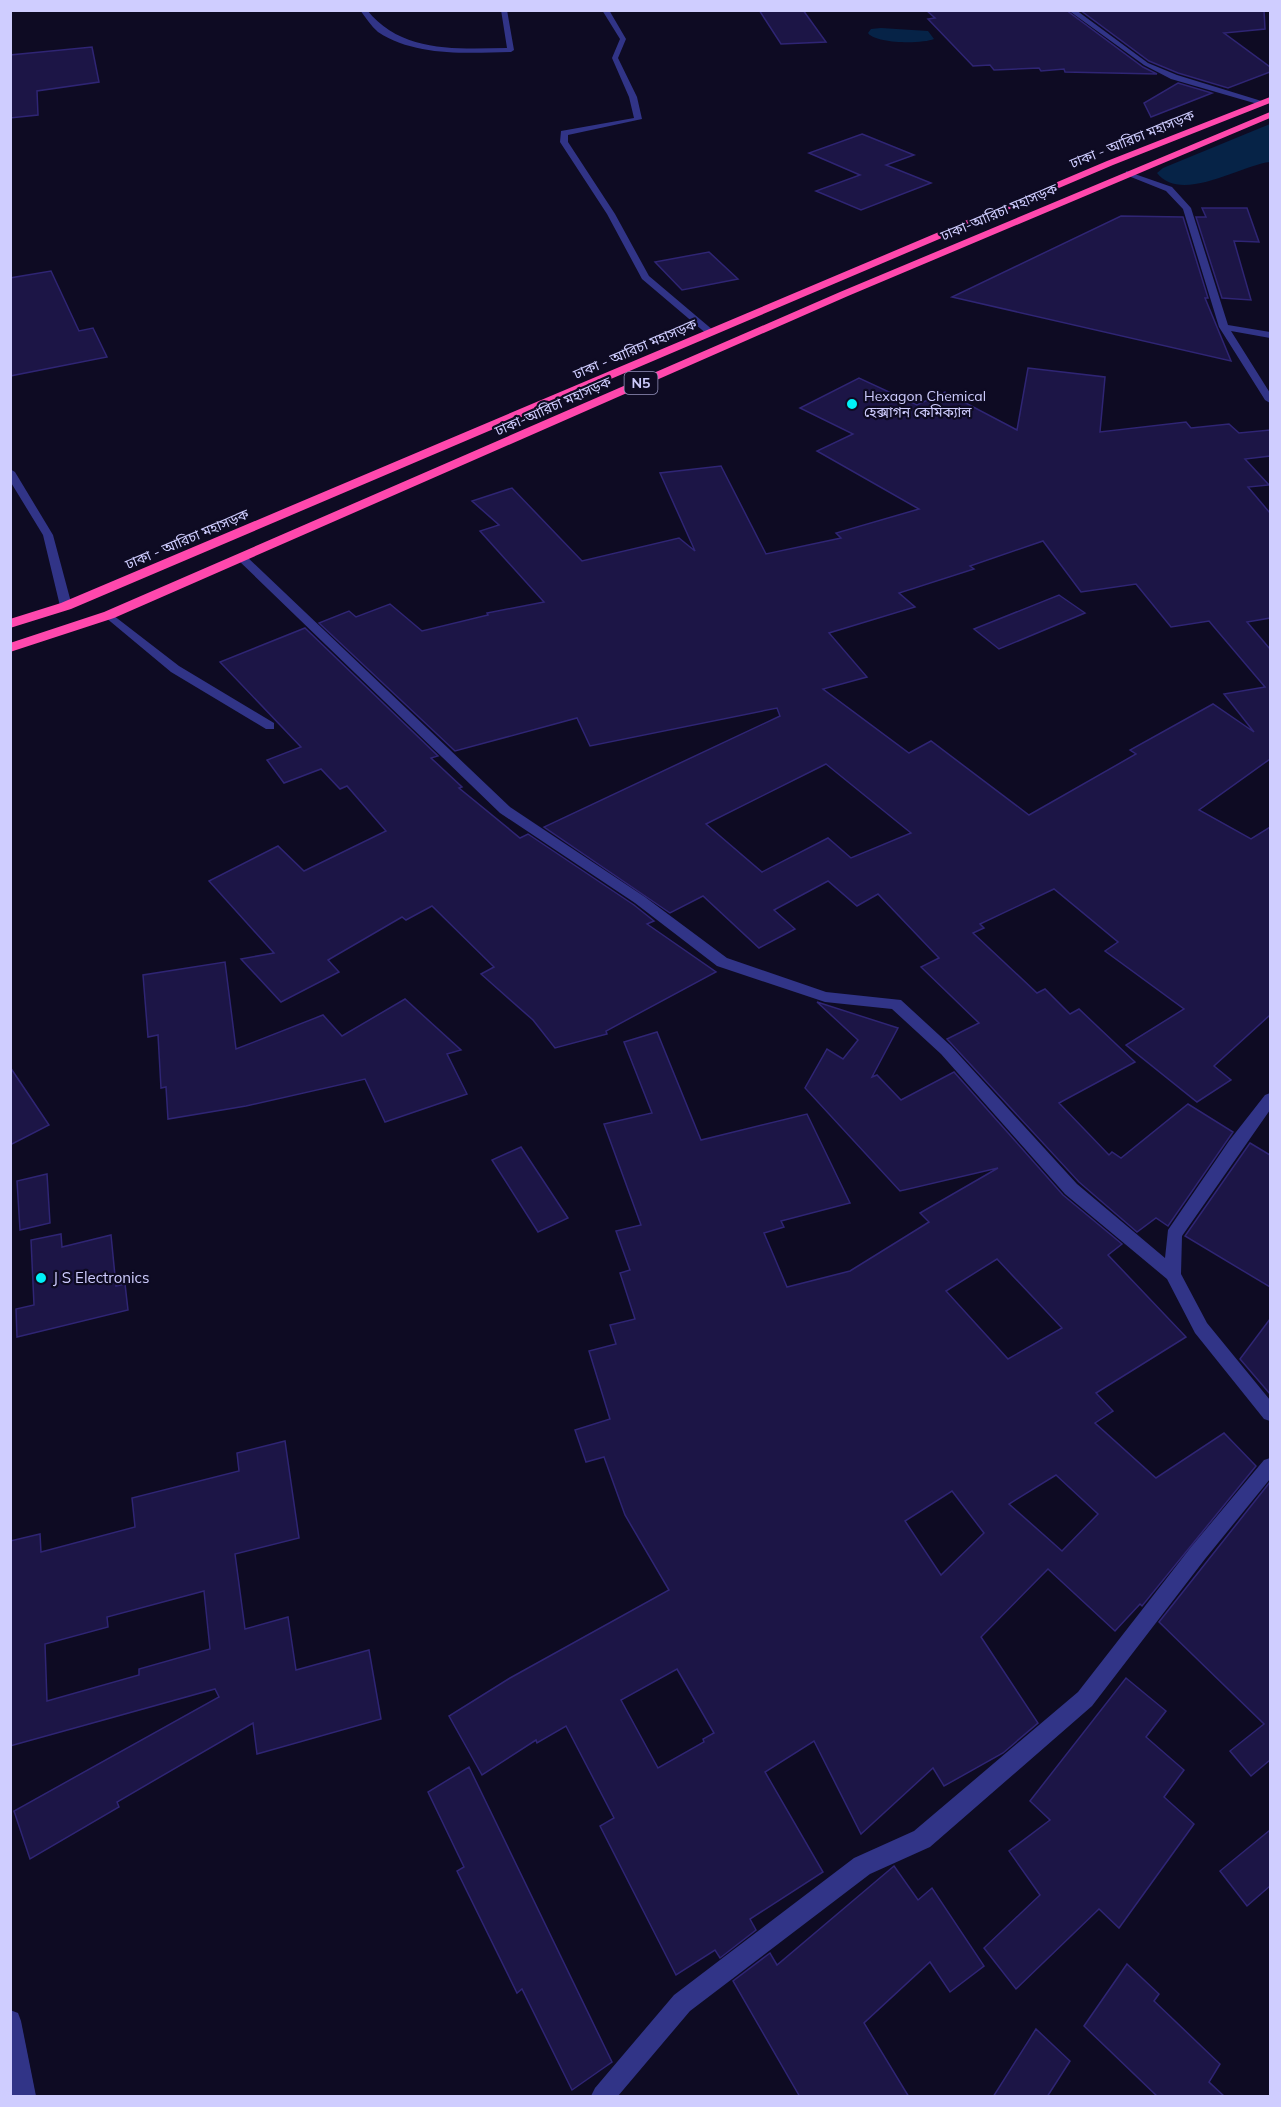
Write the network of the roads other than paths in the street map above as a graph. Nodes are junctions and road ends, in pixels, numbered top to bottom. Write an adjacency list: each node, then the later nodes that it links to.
1 (363, 10): 2 (street)
2 (504, 10)
3 (605, 10): 9 (street)
4 (1071, 10): 5 (street)
5 (1267, 101): 9 (highway, ঢাকা - আরিচা মহাসড়ক / N5)
6 (1270, 115): 7 (highway, ঢাকা-আরিচা মহাসড়ক / N5)
7 (1129, 173): 8 (street); 13 (highway, ঢাকা-আরিচা মহাসড়ক / N5)
8 (1224, 327): 10 (street); 11 (street)
9 (711, 333): 14 (highway, ঢাকা - আরিচা মহাসড়ক / N5)
10 (1270, 335)
11 (1270, 400)
12 (10, 472): 14 (street)
13 (241, 557): 15 (highway, ঢাকা-আরিচা মহাসড়ক / N5); 20 (street)
14 (66, 606): 16 (highway, ঢাকা - আরিচা মহাসড়ক / N5)
15 (109, 615): 17 (highway, ঢাকা-আরিচা মহাসড়ক / N5); 18 (street)
16 (10, 624)
17 (10, 648)
18 (270, 726)
19 (1270, 1099): 20 (street)
20 (1173, 1274): 21 (street)
21 (1270, 1413)
22 (1270, 1466): 25 (street)
23 (10, 2021): 24 (street)
24 (24, 2097)
25 (603, 2097)

